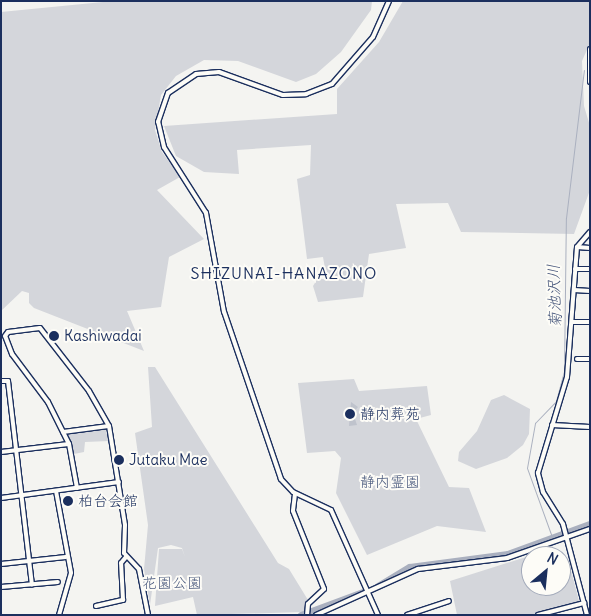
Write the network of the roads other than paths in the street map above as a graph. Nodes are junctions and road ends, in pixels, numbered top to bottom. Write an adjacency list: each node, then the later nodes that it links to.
1 (389, 1): 26 (street)
2 (590, 49): 3 (street)
3 (590, 82)
4 (590, 232): 5 (street)
5 (577, 247): 6 (street); 7 (street)
6 (590, 248)
7 (575, 269): 8 (street); 9 (street)
8 (590, 269)
9 (574, 290): 10 (street); 11 (street)
10 (590, 291)
11 (573, 322): 12 (street); 16 (street)
12 (590, 322)
13 (577, 359): 14 (street)
14 (590, 360)
15 (1, 382): 21 (street)
16 (552, 425): 18 (street); 30 (street)
17 (109, 426): 19 (street); 19 (street); 23 (street)
18 (590, 427)
19 (63, 432): 20 (street)
20 (69, 444): 21 (street); 24 (street)
21 (16, 450): 22 (street); 27 (street)
22 (1, 452)
23 (119, 482): 24 (street); 31 (street)
24 (76, 488): 25 (street)
25 (56, 491): 27 (street); 32 (street)
26 (295, 494): 38 (street); 45 (street)
27 (22, 495): 28 (street); 33 (street)
28 (1, 498)
29 (590, 529): 30 (street)
30 (566, 537): 38 (street); 40 (street)
31 (126, 556): 41 (street); 44 (street)
32 (66, 557): 33 (street); 43 (street)
33 (30, 561): 34 (street); 36 (street)
34 (1, 564)
35 (58, 582): 36 (street)
36 (32, 584): 37 (street)
37 (1, 587)
38 (371, 592): 46 (street); 47 (street)
39 (449, 601): 48 (street)
40 (584, 603): 42 (street); 51 (street)
41 (96, 606)
42 (558, 610): 49 (street); 50 (street)
43 (59, 615)
44 (148, 615)
45 (307, 615)
46 (316, 615)
47 (378, 615)
48 (407, 615)
49 (538, 615)
50 (559, 615)
51 (587, 615)

